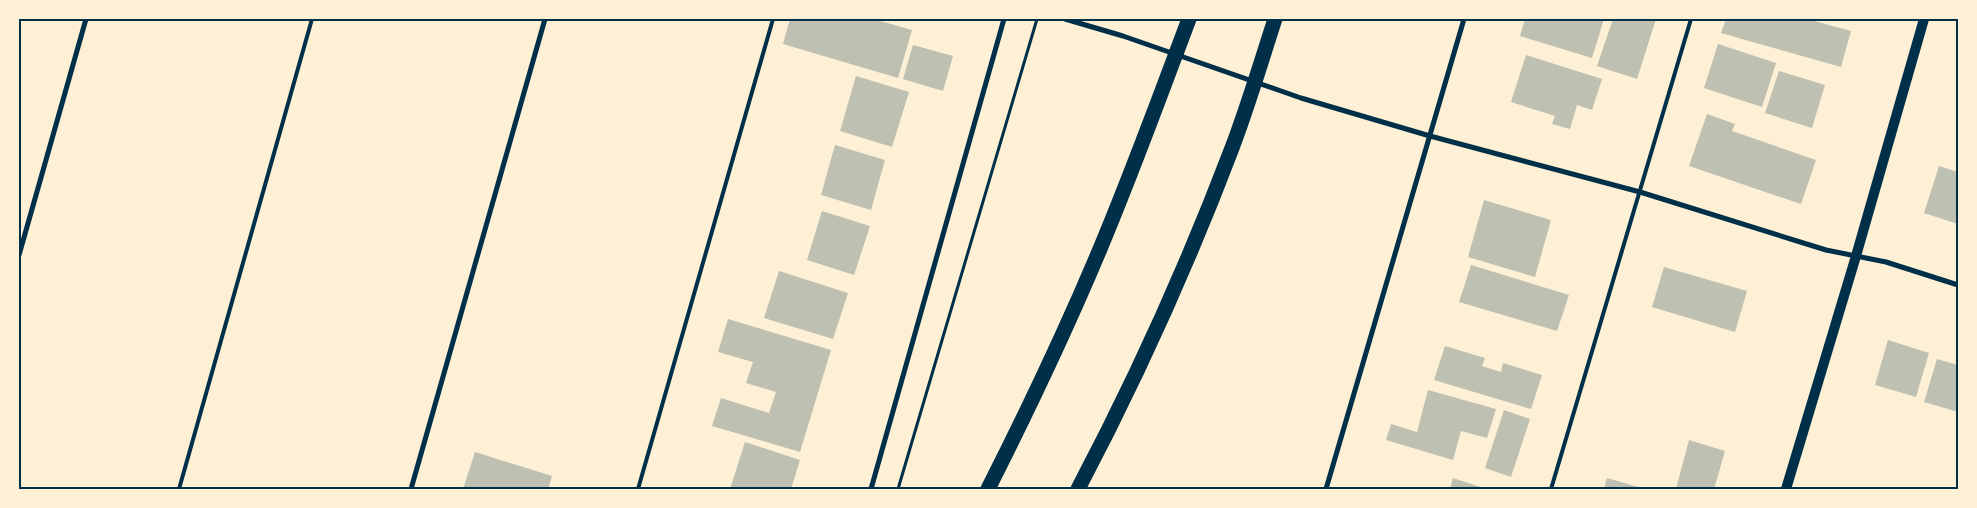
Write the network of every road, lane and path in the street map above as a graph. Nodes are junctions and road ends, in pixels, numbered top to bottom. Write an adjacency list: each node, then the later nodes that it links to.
1 (86, 19): 17 (street)
2 (312, 19): 20 (lane)
3 (545, 19): 21 (street)
4 (773, 19): 22 (lane)
5 (1004, 19): 23 (street)
6 (1037, 19): 14 (path)
7 (1065, 19): 15 (street)
8 (1189, 19): 25 (highway)
9 (1275, 19): 26 (highway)
10 (1464, 19): 15 (street)
11 (1691, 19): 16 (lane)
12 (1924, 19): 18 (main road)
13 (1026, 41): 14 (path)
14 (1031, 42): 24 (path)
15 (1430, 136): 16 (street); 27 (street)
16 (1640, 192): 18 (street); 28 (lane)
17 (19, 255)
18 (1856, 256): 19 (street); 29 (main road)
19 (1958, 285)
20 (178, 489)
21 (411, 489)
22 (638, 489)
23 (871, 489)
24 (898, 489)
25 (988, 489)
26 (1078, 489)
27 (1326, 489)
28 (1551, 489)
29 (1786, 489)

